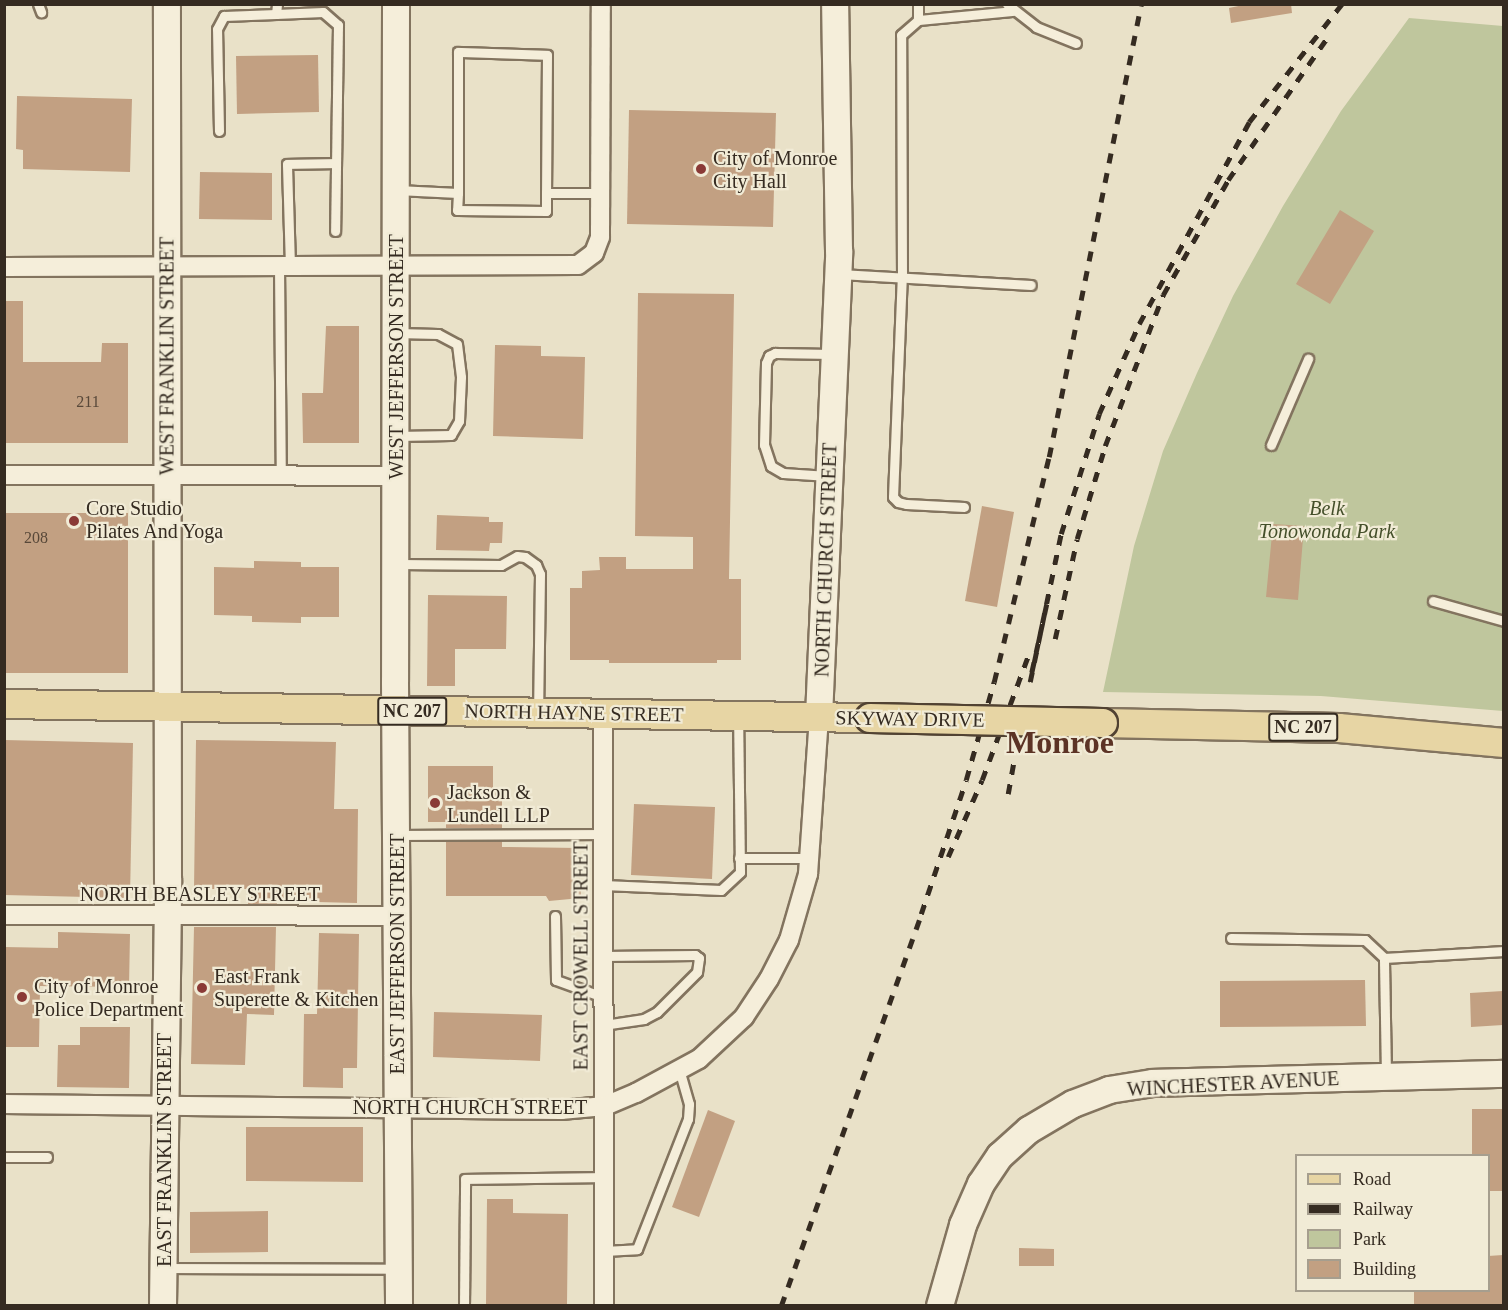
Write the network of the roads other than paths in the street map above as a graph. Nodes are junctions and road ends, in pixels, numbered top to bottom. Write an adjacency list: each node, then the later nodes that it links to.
1 (167, 4): 20 (main road, WEST FRANKLIN STREET)
2 (396, 4): 12 (main road, WEST JEFFERSON STREET)
3 (601, 4): 15 (street)
4 (835, 4): 21 (main road, NORTH CHURCH STREET)
5 (918, 4): 8 (lane)
6 (1010, 8): 8 (lane); 9 (lane)
7 (277, 9): 10 (lane); 11 (lane)
8 (918, 20): 22 (lane)
9 (1076, 43)
10 (219, 131)
11 (335, 163): 16 (lane); 18 (lane)
12 (396, 190): 13 (lane); 17 (main road, WEST JEFFERSON STREET)
13 (458, 193): 14 (lane); 14 (lane)
14 (546, 193): 15 (lane)
15 (600, 193): 17 (street)
16 (335, 231)
17 (397, 265): 18 (street); 24 (main road, WEST JEFFERSON STREET)
18 (284, 266): 20 (street); 31 (lane)
19 (4, 267): 20 (street)
20 (167, 267): 30 (main road, WEST FRANKLIN STREET)
21 (838, 274): 22 (lane); 25 (main road, NORTH CHURCH STREET)
22 (902, 277): 23 (lane); 34 (lane)
23 (1031, 285)
24 (396, 333): 27 (main road, WEST JEFFERSON STREET); 27 (lane)
25 (834, 354): 33 (main road, NORTH CHURCH STREET); 33 (lane)
26 (1308, 359): 28 (lane)
27 (396, 436): 32 (main road, WEST JEFFERSON STREET)
28 (1271, 445)
29 (4, 475): 30 (street)
30 (166, 476): 31 (street); 39 (main road, WEST FRANKLIN STREET)
31 (281, 476): 32 (street)
32 (396, 476): 35 (main road, WEST JEFFERSON STREET)
33 (829, 476): 44 (main road, NORTH CHURCH STREET)
34 (964, 507)
35 (395, 564): 40 (main road, WEST JEFFERSON STREET); 41 (lane)
36 (1433, 601): 37 (lane)
37 (1503, 621)
38 (4, 704): 39 (main road, NORTH HAYNE STREET / NC 207)
39 (166, 707): 40 (main road, NORTH HAYNE STREET / NC 207); 54 (main road, EAST FRANKLIN STREET)
40 (395, 710): 41 (main road, NORTH HAYNE STREET / NC 207); 47 (main road, EAST JEFFERSON STREET)
41 (538, 712): 42 (main road, NORTH HAYNE STREET / NC 207)
42 (603, 714): 43 (main road, NORTH HAYNE STREET / NC 207); 46 (street, EAST CROWELL STREET)
43 (738, 716): 44 (main road, NORTH HAYNE STREET / NC 207); 48 (lane)
44 (819, 717): 45 (main road, SKYWAY DRIVE / NC 207, bridge); 49 (street, NORTH CHURCH STREET)
45 (1503, 743)
46 (603, 834): 47 (lane); 50 (street, EAST CROWELL STREET)
47 (396, 835): 52 (main road, EAST JEFFERSON STREET)
48 (739, 858): 49 (lane); 50 (lane)
49 (809, 858): 61 (street, NORTH CHURCH STREET)
50 (602, 885): 57 (street, EAST CROWELL STREET)
51 (4, 915): 54 (street, NORTH BEASLEY STREET)
52 (397, 916): 54 (street, NORTH BEASLEY STREET); 67 (main road, EAST JEFFERSON STREET)
53 (555, 916): 59 (lane)
54 (167, 917): 65 (main road, EAST FRANKLIN STREET)
55 (1231, 938): 58 (lane)
56 (1503, 951): 58 (lane)
57 (603, 956): 59 (street, EAST CROWELL STREET); 60 (lane)
58 (1384, 958): 63 (lane)
59 (603, 997): 60 (street, EAST CROWELL STREET)
60 (604, 1025): 66 (street, EAST CROWELL STREET)
61 (679, 1070): 66 (street, NORTH CHURCH STREET); 71 (lane)
62 (1503, 1074): 63 (main road, WINCHESTER AVENUE)
63 (1386, 1077): 78 (main road, WINCHESTER AVENUE)
64 (4, 1104): 65 (street, NORTH CHURCH STREET)
65 (164, 1104): 67 (street, NORTH CHURCH STREET); 72 (main road, EAST FRANKLIN STREET)
66 (605, 1106): 67 (street, NORTH CHURCH STREET); 70 (street, EAST CROWELL STREET)
67 (398, 1109): 73 (main road, EAST JEFFERSON STREET)
68 (4, 1157): 69 (lane)
69 (47, 1157)
70 (604, 1177): 71 (street, EAST CROWELL STREET); 76 (lane)
71 (604, 1251): 77 (street, EAST CROWELL STREET)
72 (163, 1268): 73 (lane); 74 (main road, EAST FRANKLIN STREET)
73 (399, 1269): 75 (main road, EAST JEFFERSON STREET)
74 (163, 1305)
75 (399, 1305)
76 (465, 1305)
77 (604, 1305)
78 (940, 1305)

